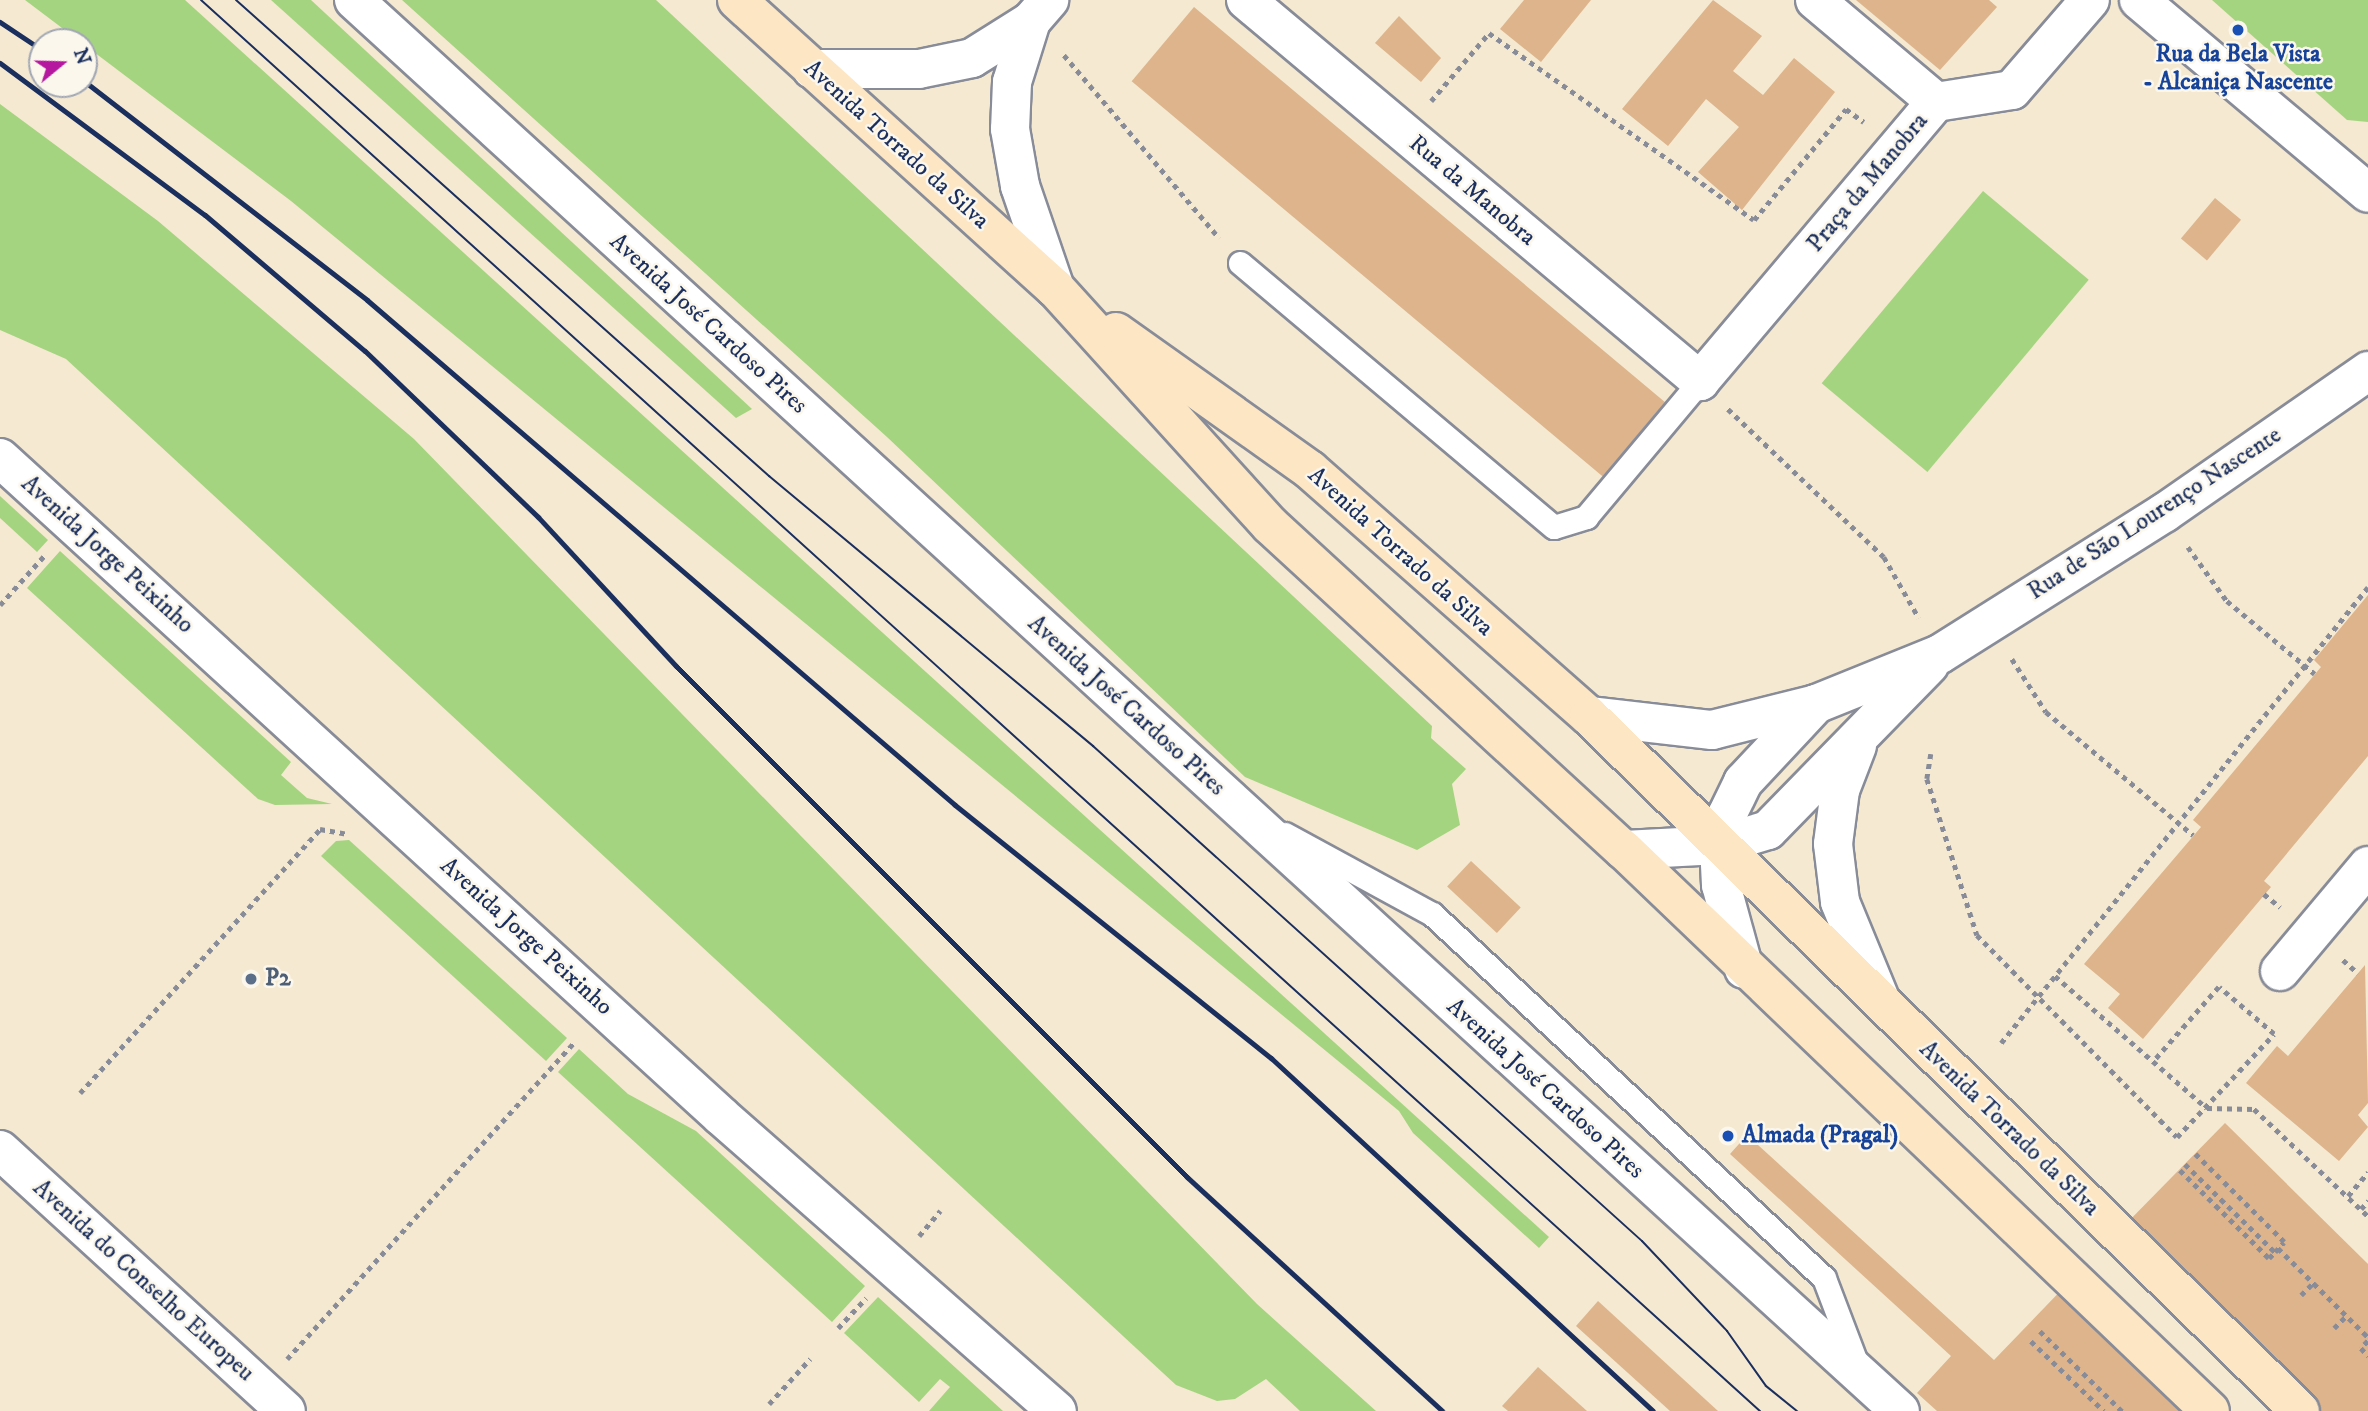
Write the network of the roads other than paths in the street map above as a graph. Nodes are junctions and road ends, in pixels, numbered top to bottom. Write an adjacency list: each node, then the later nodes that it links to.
1 (354, 0): 20 (street, Avenida José Cardoso Pires)
2 (737, 0): 8 (main road, Avenida Torrado da Silva)
3 (1246, 0): 14 (street, Rua da Manobra)
4 (1815, 0): 9 (street)
5 (2090, 0): 9 (street, Praça da Manobra)
6 (2139, 0): 10 (street)
7 (1040, 10): 8 (street); 12 (street)
8 (812, 69): 12 (main road, Avenida Torrado da Silva)
9 (1937, 102): 14 (street, Praça da Manobra)
10 (2368, 193)
11 (1240, 263): 14 (lane)
12 (1055, 288): 18 (main road, Avenida Torrado da Silva); 22 (main road, Avenida Torrado da Silva)
13 (2368, 371): 16 (street, Rua de São Lourenço Nascente)
14 (1700, 381)
15 (0, 458): 30 (street, Avenida Jorge Peixinho)
16 (1940, 654): 17 (street, Rua de São Lourenço Nascente); 19 (street, Rua de São Lourenço Nascente)
17 (1816, 705): 18 (street, Rua de São Lourenço Nascente); 21 (street, Rua de São Lourenço Nascente)
18 (1589, 716): 21 (main road, Avenida Torrado da Silva)
19 (1861, 732): 21 (street, Rua de São Lourenço Nascente); 26 (street, Rua de São Lourenço Nascente)
20 (1238, 808): 28 (street, Avenida José Cardoso Pires); 28 (lane)
21 (1719, 845): 22 (street); 24 (street, Avenida Torrado da Silva); 26 (main road, Avenida Torrado da Silva)
22 (1624, 850): 24 (main road, Avenida Torrado da Silva)
23 (2368, 866): 25 (street)
24 (1744, 969): 32 (main road, Avenida Torrado da Silva)
25 (2280, 971)
26 (1886, 1010): 33 (main road, Avenida Torrado da Silva)
27 (0, 1150): 29 (street, Avenida do Conselho Europeu)
28 (1862, 1378): 31 (street, Avenida José Cardoso Pires)
29 (286, 1411)
30 (1057, 1411)
31 (1900, 1411)
32 (2210, 1411)
33 (2300, 1411)

